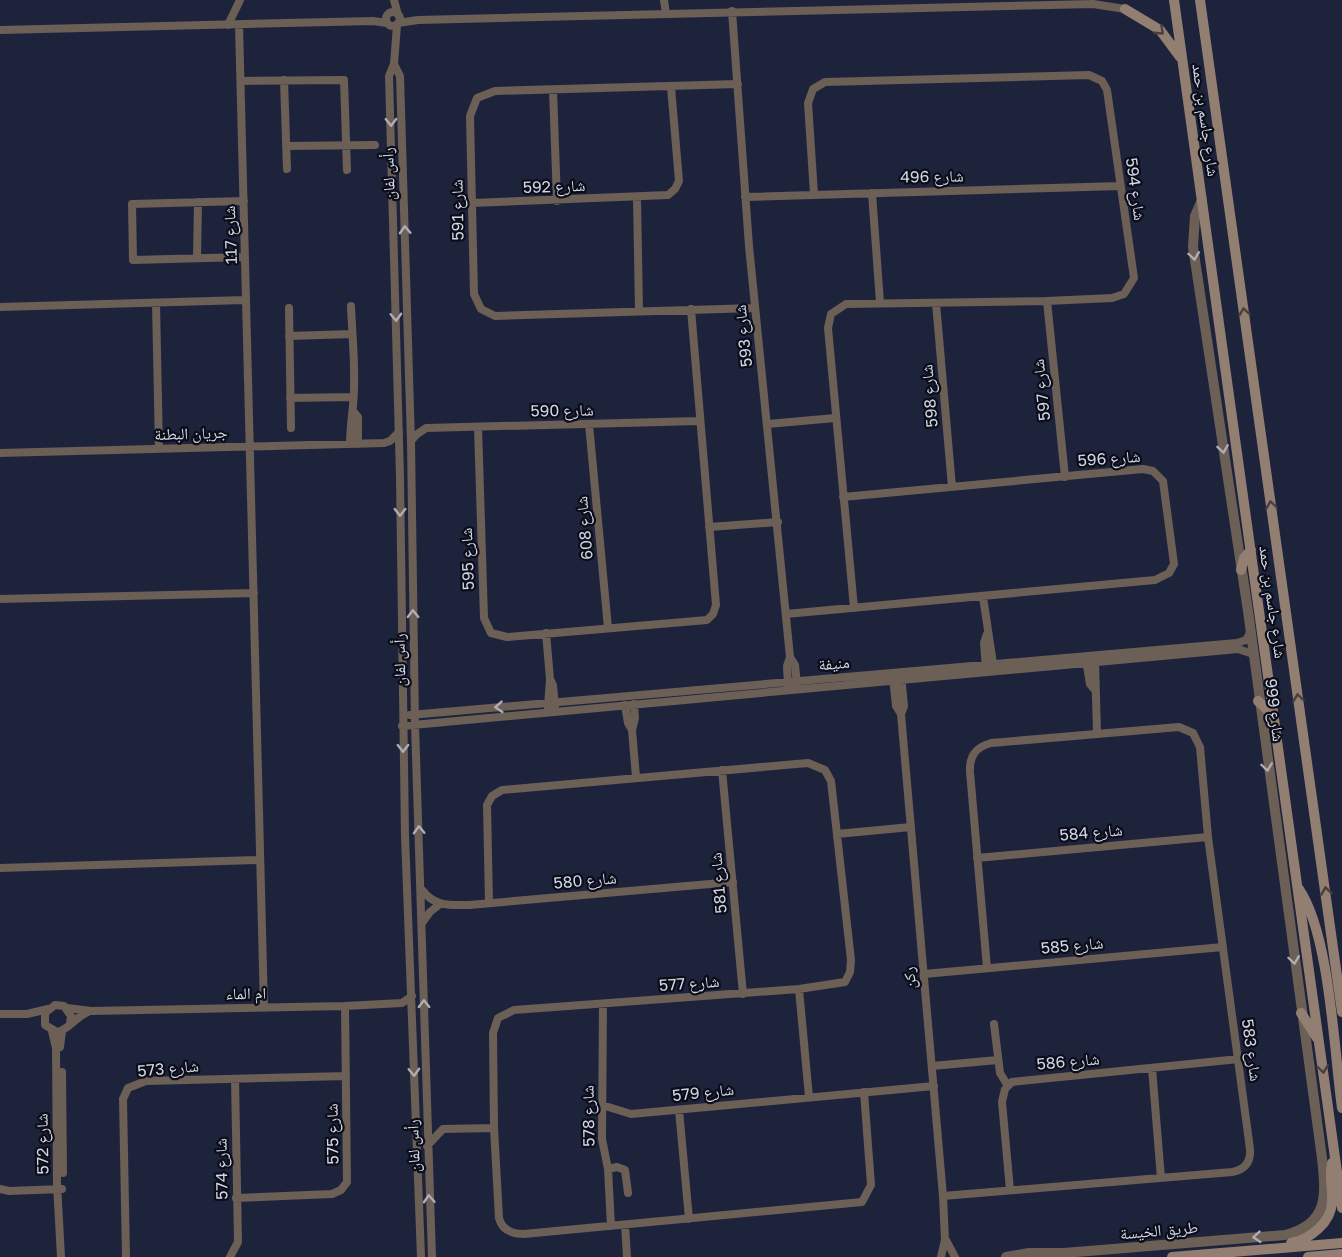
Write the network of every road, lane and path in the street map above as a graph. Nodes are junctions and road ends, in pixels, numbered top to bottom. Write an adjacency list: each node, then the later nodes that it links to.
1 (240, 0): 13 (street)
2 (392, 0): 11 (street, رأس لفان)
3 (664, 0): 10 (street)
4 (1107, 0): 7 (street)
5 (1174, 0): 16 (main road, شارع جاسم بن حمد)
6 (1200, 0): 128 (main road, شارع جاسم بن حمد, one-way to 6)
7 (1093, 4): 8 (street); 9 (street)
8 (1125, 9): 16 (main road, one-way to 16)
9 (732, 11): 10 (street); 19 (street, شارع 593)
10 (666, 14): 11 (street)
11 (393, 19): 12 (street); 15 (street, رأس لفان)
12 (239, 24): 13 (street); 18 (street, شارع 117)
13 (228, 25): 14 (street)
14 (0, 30)
15 (394, 64): 54 (street, رأس لفان, one-way to 15); 62 (street, رأس لفان, one-way to 62)
16 (1184, 64): 32 (main road, شارع جاسم بن حمد)
17 (284, 80): 18 (street); 23 (street); 24 (street)
18 (241, 81): 33 (street, شارع 117)
19 (738, 84): 20 (street, شارع 591); 30 (street, شارع 593)
20 (671, 87): 21 (street, شارع 591); 31 (street, شارع 592)
21 (553, 90): 34 (street); 36 (street, شارع 591)
22 (375, 145): 24 (street)
23 (286, 146): 24 (street); 25 (street)
24 (347, 146): 26 (street)
25 (287, 170)
26 (347, 170)
27 (1120, 186): 28 (street, شارع 496); 29 (street, شارع 594); 40 (street, شارع 594)
28 (872, 193): 29 (street, شارع 496); 41 (street)
29 (814, 194): 30 (street, شارع 496)
30 (745, 196): 47 (street, شارع 593)
31 (637, 198): 34 (street, شارع 592); 49 (street)
32 (1202, 200): 77 (main road, شارع جاسم بن حمد); 78 (street, شارع 999, one-way to 78)
33 (244, 201): 35 (street); 37 (street, شارع 117)
34 (557, 201): 36 (street, شارع 592)
35 (198, 202): 38 (street); 38 (street)
36 (472, 203): 49 (street, شارع 591)
37 (245, 257): 38 (street); 39 (street, شارع 117)
38 (197, 258)
39 (246, 300): 42 (street); 66 (street, شارع 117)
40 (1047, 301): 43 (street, شارع 594); 72 (street, شارع 597)
41 (880, 302): 43 (street, شارع 594); 55 (street, شارع 594)
42 (156, 303): 45 (street); 67 (street)
43 (936, 303): 73 (street, شارع 598)
44 (351, 306): 50 (street)
45 (0, 307)
46 (289, 308): 51 (street)
47 (755, 308): 48 (street, شارع 591); 58 (street, شارع 593)
48 (690, 309): 49 (street, شارع 591); 56 (street, شارع 595)
49 (639, 310)
50 (352, 334): 51 (street); 52 (street)
51 (289, 336): 53 (street)
52 (353, 397): 53 (street); 65 (street)
53 (291, 398): 60 (street)
54 (410, 412): 61 (street); 63 (street, رأس لفان)
55 (835, 418): 58 (street); 74 (street, شارع 594)
56 (699, 420): 57 (street, شارع 590); 76 (street, شارع 595)
57 (589, 424): 59 (street, شارع 590); 84 (street, شارع 608)
58 (768, 424): 75 (street, شارع 593)
59 (478, 427): 61 (street, شارع 590); 85 (street, شارع 595)
60 (291, 428)
61 (426, 428): 63 (street)
62 (399, 432): 64 (street); 68 (street, رأس لفان)
63 (411, 442): 70 (street, رأس لفان)
64 (384, 443): 65 (street, جريان البطنة); 68 (street)
65 (354, 444): 66 (street, جريان البطنة)
66 (250, 446): 67 (street, جريان البطنة); 79 (street, شارع 117)
67 (159, 449): 69 (street, جريان البطنة)
68 (399, 452): 71 (street, رأس لفان)
69 (0, 453)
70 (412, 476): 71 (street); 95 (street, رأس لفان, one-way to 70)
71 (400, 477): 96 (street, رأس لفان, one-way to 96)
72 (1065, 477): 73 (street, شارع 596); 80 (street, شارع 596)
73 (952, 487): 74 (street, شارع 596)
74 (843, 497): 82 (street, شارع 594)
75 (778, 522): 76 (street); 83 (street, شارع 593)
76 (709, 527): 84 (street, شارع 595)
77 (1251, 550): 78 (main road); 97 (main road, شارع جاسم بن حمد)
78 (1241, 570): 86 (street, شارع 999)
79 (254, 593): 81 (street); 107 (street, شارع 117)
80 (983, 597): 82 (street, شارع 596); 89 (street)
81 (0, 599)
82 (855, 608): 83 (street, شارع 596)
83 (786, 614): 91 (street, شارع 593)
84 (608, 628): 85 (street, شارع 595)
85 (546, 633): 94 (street)
86 (1250, 633): 87 (street, شارع 999); 88 (street, منيفة)
87 (1253, 654): 88 (street, منيفة); 92 (street, شارع 999)
88 (1090, 660): 89 (street, منيفة); 100 (street)
89 (990, 669): 90 (street, منيفة)
90 (897, 677): 91 (street, منيفة); 103 (street, ركن)
91 (792, 686): 93 (street, منيفة); 94 (street, منيفة)
92 (1258, 701): 97 (main road); 129 (street, شارع 999, one-way to 129)
93 (629, 704): 94 (street, منيفة); 102 (street)
94 (551, 708): 95 (street, منيفة, one-way to 95); 98 (street, منيفة)
95 (415, 715): 96 (street, منيفة); 98 (street, رأس لفان)
96 (402, 716): 99 (street, رأس لفان)
97 (1274, 716): 110 (main road, شارع جاسم بن حمد)
98 (415, 725): 99 (street, منيفة); 111 (street, رأس لفان, one-way to 98)
99 (402, 726): 120 (street, رأس لفان, one-way to 120)
100 (1097, 733): 105 (street, شارع 583); 106 (street, شارع 583)
101 (722, 770): 102 (street, شارع 577); 104 (street, شارع 577); 109 (street, شارع 581)
102 (636, 777): 112 (street, شارع 577)
103 (911, 827): 104 (street); 117 (street, ركن)
104 (837, 834): 118 (street, شارع 577)
105 (1208, 837): 106 (street, شارع 584); 115 (street, شارع 583)
106 (977, 858): 116 (street, شارع 583)
107 (260, 860): 108 (street); 125 (street, شارع 117)
108 (0, 867)
109 (733, 882): 112 (street, شارع 580); 119 (street, شارع 581)
110 (1297, 886): 138 (main road, شارع جاسم بن حمد); 150 (main road)
111 (422, 889): 113 (street); 114 (street, رأس لفان)
112 (489, 903): 113 (street, شارع 580)
113 (440, 904): 114 (street)
114 (422, 923): 152 (street, رأس لفان, one-way to 114)
115 (1223, 947): 116 (street, شارع 585); 139 (street, شارع 583)
116 (987, 968): 117 (street, شارع 585)
117 (924, 974): 141 (street, ركن)
118 (799, 989): 119 (street, شارع 577); 148 (street)
119 (743, 994): 122 (street, شارع 577)
120 (412, 996): 121 (street); 132 (street, رأس لفان)
121 (402, 1003): 123 (street, ام الماء); 132 (street)
122 (603, 1004): 149 (street, شارع 578); 153 (street, شارع 577)
123 (345, 1006): 125 (street, ام الماء); 143 (street, شارع 575)
124 (67, 1008): 126 (street); 127 (street, ام الماء); 134 (street)
125 (264, 1008): 127 (street, ام الماء)
126 (48, 1009): 131 (street); 133 (street)
127 (91, 1011): 134 (street)
128 (1342, 1012)
129 (1301, 1013): 138 (main road); 167 (street, شارع 999)
130 (0, 1014): 131 (street)
131 (27, 1014): 133 (street)
132 (412, 1014): 177 (street, رأس لفان, one-way to 177)
133 (44, 1022): 136 (street)
134 (70, 1024): 137 (street)
135 (994, 1024): 140 (street)
136 (52, 1031): 137 (street); 159 (street, شارع 572)
137 (62, 1032): 159 (street, شارع 572)
138 (1320, 1044): 156 (main road, شارع جاسم بن حمد, one-way to 156)
139 (1239, 1059): 142 (street, شارع 586); 158 (street, شارع 583)
140 (998, 1060): 141 (street); 146 (street)
141 (932, 1066): 145 (street, ركن)
142 (1152, 1068): 146 (street, شارع 586); 158 (street)
143 (346, 1076): 144 (street, شارع 573); 164 (street, شارع 575)
144 (235, 1079): 164 (street, شارع 574); 175 (street, شارع 573)
145 (934, 1086): 147 (street, شارع 579); 163 (street, ركن)
146 (1008, 1086): 161 (street)
147 (864, 1092): 148 (street, شارع 579); 166 (street, شارع 577)
148 (809, 1097): 151 (street, شارع 579)
149 (602, 1105): 151 (street, شارع 579); 157 (street, شارع 578)
150 (1342, 1108)
151 (679, 1110): 166 (street)
152 (427, 1112): 154 (street); 155 (street, رأس لفان)
153 (494, 1128): 154 (street); 169 (street, شارع 577)
154 (443, 1129): 155 (street)
155 (427, 1146): 178 (street, رأس لفان, one-way to 155)
156 (1335, 1154): 165 (main road, شارع جاسم بن حمد); 172 (main road)
157 (608, 1169): 162 (street); 169 (street, شارع 578)
158 (1161, 1178): 161 (street, شارع 583)
159 (60, 1186): 160 (street); 174 (street, شارع 572)
160 (0, 1188)
161 (1010, 1190): 163 (street, شارع 583)
162 (628, 1193)
163 (943, 1196): 170 (street, ركن)
164 (236, 1198): 176 (street, شارع 574)
165 (1342, 1208)
166 (689, 1220): 168 (street, شارع 577)
167 (1312, 1222): 182 (street, طريق الخيسة, one-way to 182)
168 (625, 1225): 169 (street, شارع 577); 179 (street)
169 (611, 1226)
170 (945, 1240): 180 (street, ركن); 181 (street, ركن)
171 (1342, 1243): 172 (main road, طريق الخيسة)
172 (1276, 1250): 183 (main road, طريق الخيسة)
173 (1342, 1254): 184 (main road)
174 (63, 1257)
175 (126, 1257)
176 (230, 1257)
177 (421, 1257)
178 (432, 1257)
179 (627, 1257)
180 (941, 1257)
181 (955, 1257)
182 (1006, 1257)
183 (1172, 1257)
184 (1308, 1257)

